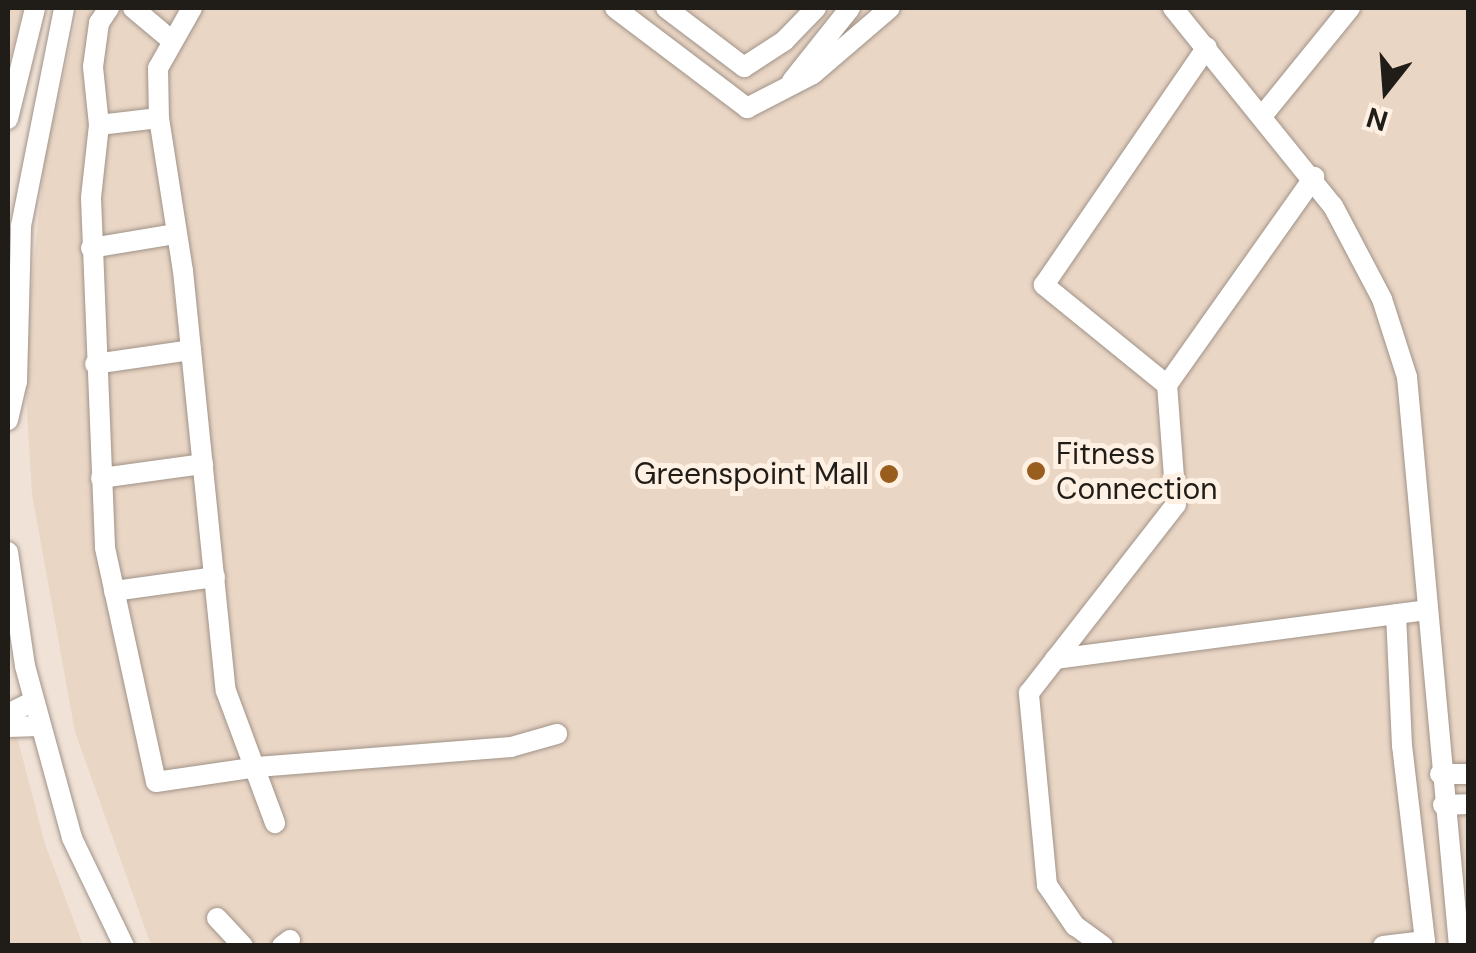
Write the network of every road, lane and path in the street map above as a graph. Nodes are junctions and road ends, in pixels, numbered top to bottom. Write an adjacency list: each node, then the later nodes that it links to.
1 (35, 8): 18 (street)
2 (64, 8): 26 (street)
3 (109, 8): 19 (street)
4 (133, 8): 13 (street)
5 (192, 8): 13 (street)
6 (615, 8): 15 (street)
7 (666, 8): 8 (street)
8 (816, 8)
9 (850, 8): 15 (street)
10 (890, 8): 15 (street)
11 (1173, 8): 14 (street)
12 (1350, 8): 16 (street)
13 (171, 40): 17 (street)
14 (1207, 47): 16 (street); 25 (street)
15 (787, 88)
16 (1263, 115): 20 (street)
17 (158, 118): 19 (street); 21 (street)
18 (8, 119)
19 (99, 125): 22 (street)
20 (1314, 178): 25 (street); 32 (street)
21 (176, 234): 22 (street); 23 (street)
22 (91, 248): 24 (street)
23 (191, 350): 24 (street); 27 (street)
24 (95, 364): 28 (street)
25 (1168, 385): 34 (street)
26 (8, 420)
27 (203, 464): 28 (street); 30 (street)
28 (102, 478): 31 (street)
29 (8, 552): 35 (street)
30 (215, 577): 31 (street); 40 (street)
31 (114, 591): 40 (street)
32 (1428, 610): 33 (street); 41 (street)
33 (1396, 614): 34 (street); 47 (street)
34 (1056, 658): 51 (street)
35 (34, 701): 36 (street); 37 (street)
36 (8, 714)
37 (40, 726): 38 (street); 49 (street)
38 (8, 727)
39 (557, 734): 40 (street)
40 (258, 767): 45 (street)
41 (1440, 774): 42 (street); 43 (street)
42 (1468, 774)
43 (1443, 804): 44 (street); 48 (street)
44 (1468, 804)
45 (275, 823)
46 (217, 918): 50 (street)
47 (1425, 941): 48 (street); 52 (street)
48 (1459, 941)
49 (118, 945)
50 (243, 946)
51 (1103, 946)
52 (1383, 946)

